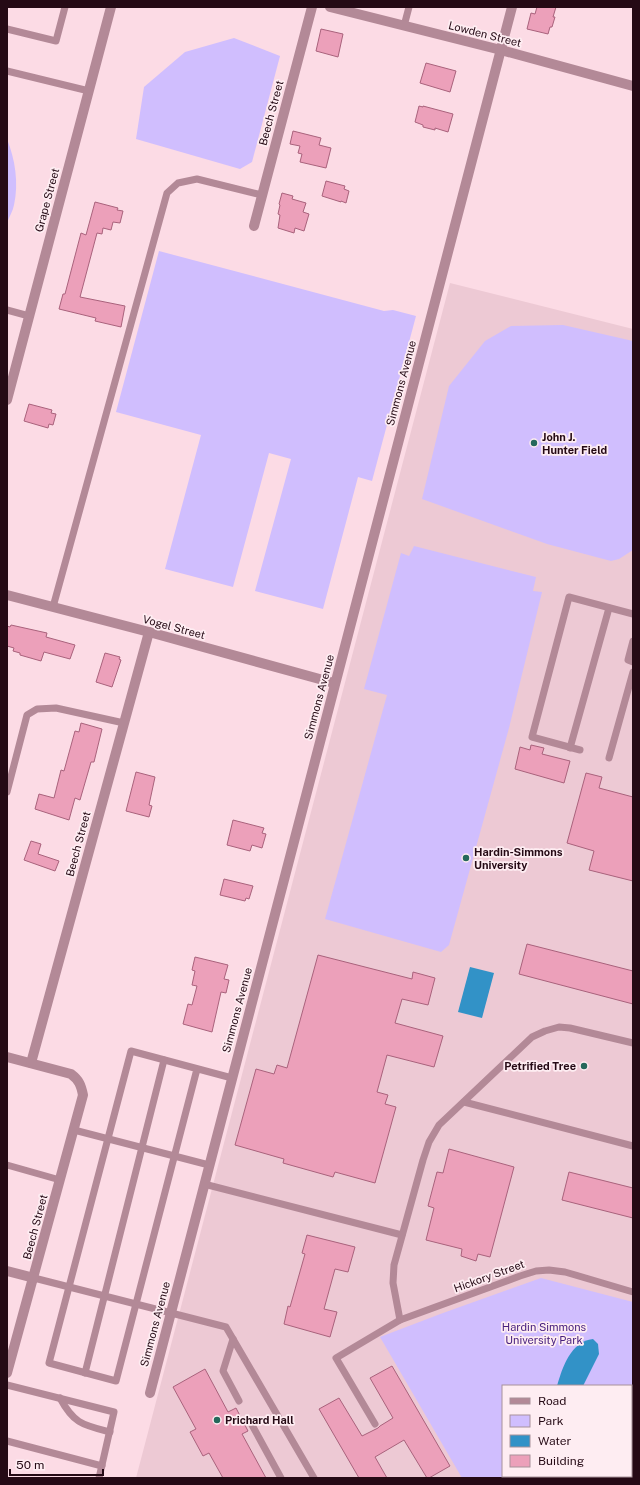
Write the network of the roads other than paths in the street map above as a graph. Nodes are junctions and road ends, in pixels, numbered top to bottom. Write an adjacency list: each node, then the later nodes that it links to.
1 (65, 7): 8 (lane)
2 (111, 7): 12 (street, Grape Street)
3 (312, 7): 13 (street, Beech Street)
4 (330, 7): 7 (street, Lowden Street)
5 (409, 7): 7 (lane)
6 (512, 7): 9 (street, Simmons Avenue)
7 (404, 26): 9 (street, Lowden Street)
8 (7, 29)
9 (501, 50): 11 (street, Lowden Street); 26 (street, Simmons Avenue)
10 (7, 71): 12 (lane)
11 (633, 86)
12 (89, 91): 16 (street, Grape Street)
13 (262, 195): 14 (street, Beech Street); 19 (lane)
14 (254, 226)
15 (7, 310): 16 (lane)
16 (29, 316): 17 (street, Grape Street)
17 (7, 400)
18 (7, 595): 19 (street, Vogel Street)
19 (53, 607): 22 (street, Vogel Street)
20 (609, 608): 21 (lane); 28 (lane); 28 (lane)
21 (633, 614)
22 (149, 632): 26 (street, Vogel Street); 27 (street, Beech Street)
23 (633, 641): 24 (lane)
24 (633, 662)
25 (633, 672): 30 (lane)
26 (334, 683): 37 (street, Simmons Avenue)
27 (124, 723): 31 (lane); 35 (street, Beech Street)
28 (570, 748): 29 (lane)
29 (580, 750)
30 (609, 758)
31 (7, 792)
32 (633, 1043): 38 (lane)
33 (7, 1057): 35 (street)
34 (164, 1060): 36 (lane); 40 (lane); 42 (lane)
35 (31, 1063): 39 (street, Beech Street)
36 (197, 1069): 37 (lane); 43 (lane)
37 (232, 1078): 45 (street, Simmons Avenue)
38 (464, 1102): 41 (lane); 48 (lane)
39 (74, 1130): 40 (lane); 46 (street, Beech Street)
40 (108, 1139): 42 (lane); 51 (lane)
41 (633, 1146)
42 (142, 1148): 43 (lane); 53 (lane)
43 (174, 1156): 45 (lane); 54 (lane)
44 (7, 1165): 46 (lane)
45 (209, 1165): 47 (street, Simmons Avenue)
46 (60, 1180): 50 (street, Beech Street)
47 (204, 1184): 48 (lane); 55 (street, Simmons Avenue)
48 (402, 1235): 56 (lane)
49 (7, 1271): 50 (street)
50 (34, 1278): 51 (lane); 58 (street, Beech Street)
51 (69, 1287): 53 (lane); 59 (lane)
52 (633, 1292): 56 (lane, Hickory Street)
53 (104, 1296): 54 (lane); 59 (lane)
54 (136, 1304): 55 (lane); 59 (lane)
55 (171, 1312): 57 (lane); 61 (street, Simmons Avenue)
56 (400, 1320): 64 (lane, Hickory Street)
57 (233, 1339): 63 (lane); 71 (lane)
58 (7, 1373)
59 (85, 1373)
60 (7, 1386): 62 (lane)
61 (150, 1393)
62 (60, 1398): 66 (lane); 66 (lane)
63 (239, 1401)
64 (375, 1424)
65 (252, 1425): 70 (lane)
66 (110, 1432): 68 (lane)
67 (7, 1441): 68 (lane)
68 (102, 1466): 69 (lane)
69 (99, 1478)
70 (281, 1478)
71 (314, 1478)

